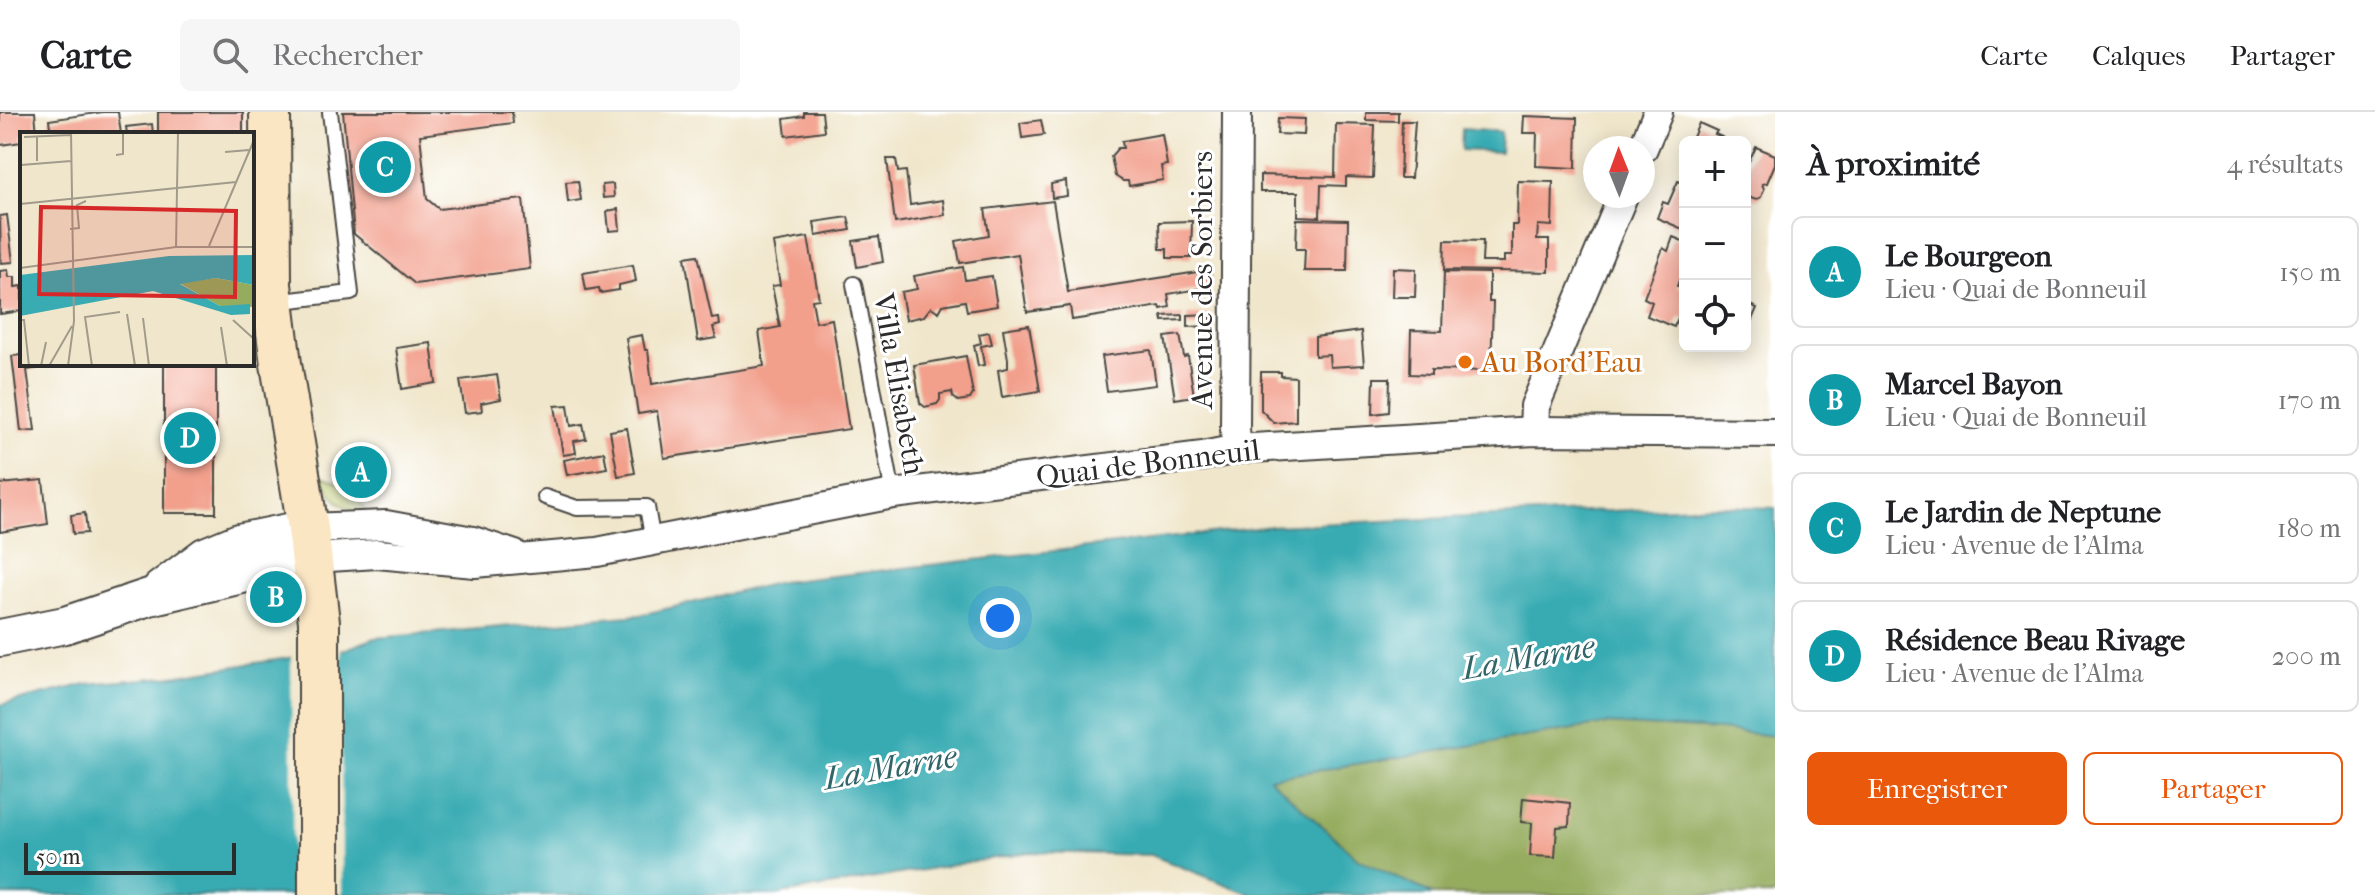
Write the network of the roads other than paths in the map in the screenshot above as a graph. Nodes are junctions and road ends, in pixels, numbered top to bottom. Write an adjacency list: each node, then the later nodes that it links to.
1 (270, 112): 8 (main road)
2 (330, 112): 8 (lane)
3 (1237, 112): 11 (street, Avenue des Sorbiers)
4 (1658, 112): 5 (street)
5 (1648, 136)
6 (1618, 208): 9 (street)
7 (854, 284): 12 (lane, Villa Elisabeth)
8 (273, 302): 15 (main road)
9 (1534, 431): 10 (street, Quai de Bonneuil); 11 (street, Quai de Bonneuil)
10 (1775, 433)
11 (1237, 449): 12 (street, Quai de Bonneuil)
12 (893, 494): 14 (street, Quai de Bonneuil)
13 (545, 497): 14 (lane)
14 (653, 542): 15 (street, Quai de Bonneuil)
15 (310, 543): 16 (street, Quai de Bonneuil); 17 (main road)
16 (0, 638)
17 (319, 895)

